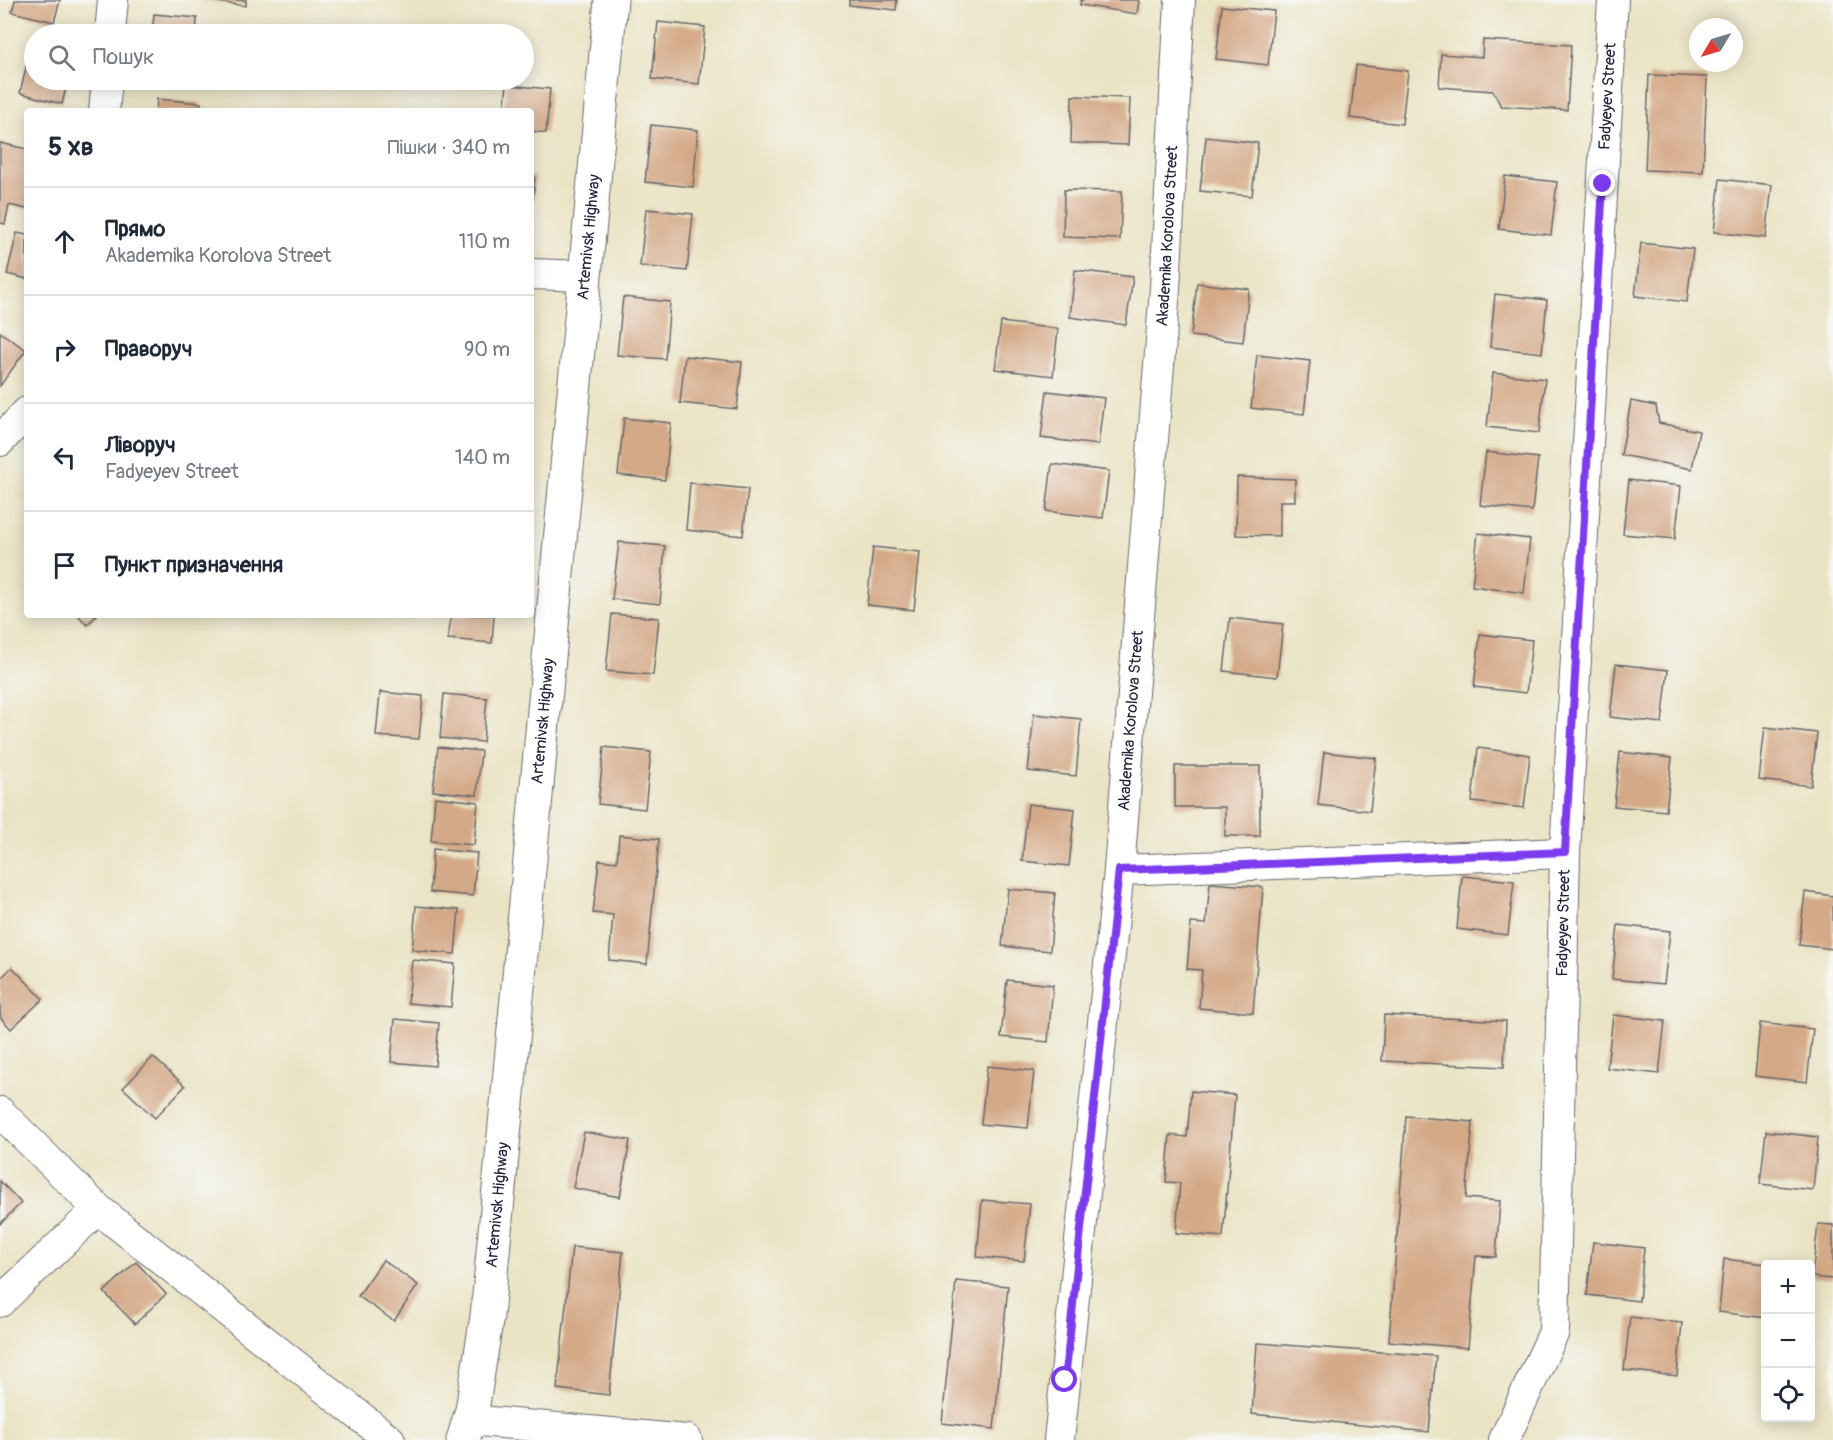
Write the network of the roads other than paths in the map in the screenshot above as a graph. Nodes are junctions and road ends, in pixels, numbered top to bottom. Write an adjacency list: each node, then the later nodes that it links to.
1 (113, 0): 5 (street)
2 (611, 0): 9 (main road, Artemivsk Highway)
3 (1180, 0): 13 (street, Akademika Korolova Street)
4 (1613, 0): 12 (street, Fadyeyev Street)
5 (111, 24)
6 (106, 90): 7 (street)
7 (104, 108)
8 (534, 274): 9 (street)
9 (586, 276): 17 (main road, Artemivsk Highway)
10 (24, 415): 11 (street)
11 (0, 441)
12 (1565, 852): 13 (street); 21 (street, Fadyeyev Street)
13 (1119, 870): 20 (street, Akademika Korolova Street)
14 (0, 1112): 15 (street)
15 (98, 1209): 16 (street); 18 (street)
16 (0, 1302)
17 (466, 1430): 19 (street)
18 (390, 1440)
19 (687, 1440)
20 (1059, 1440)
21 (1504, 1440)

